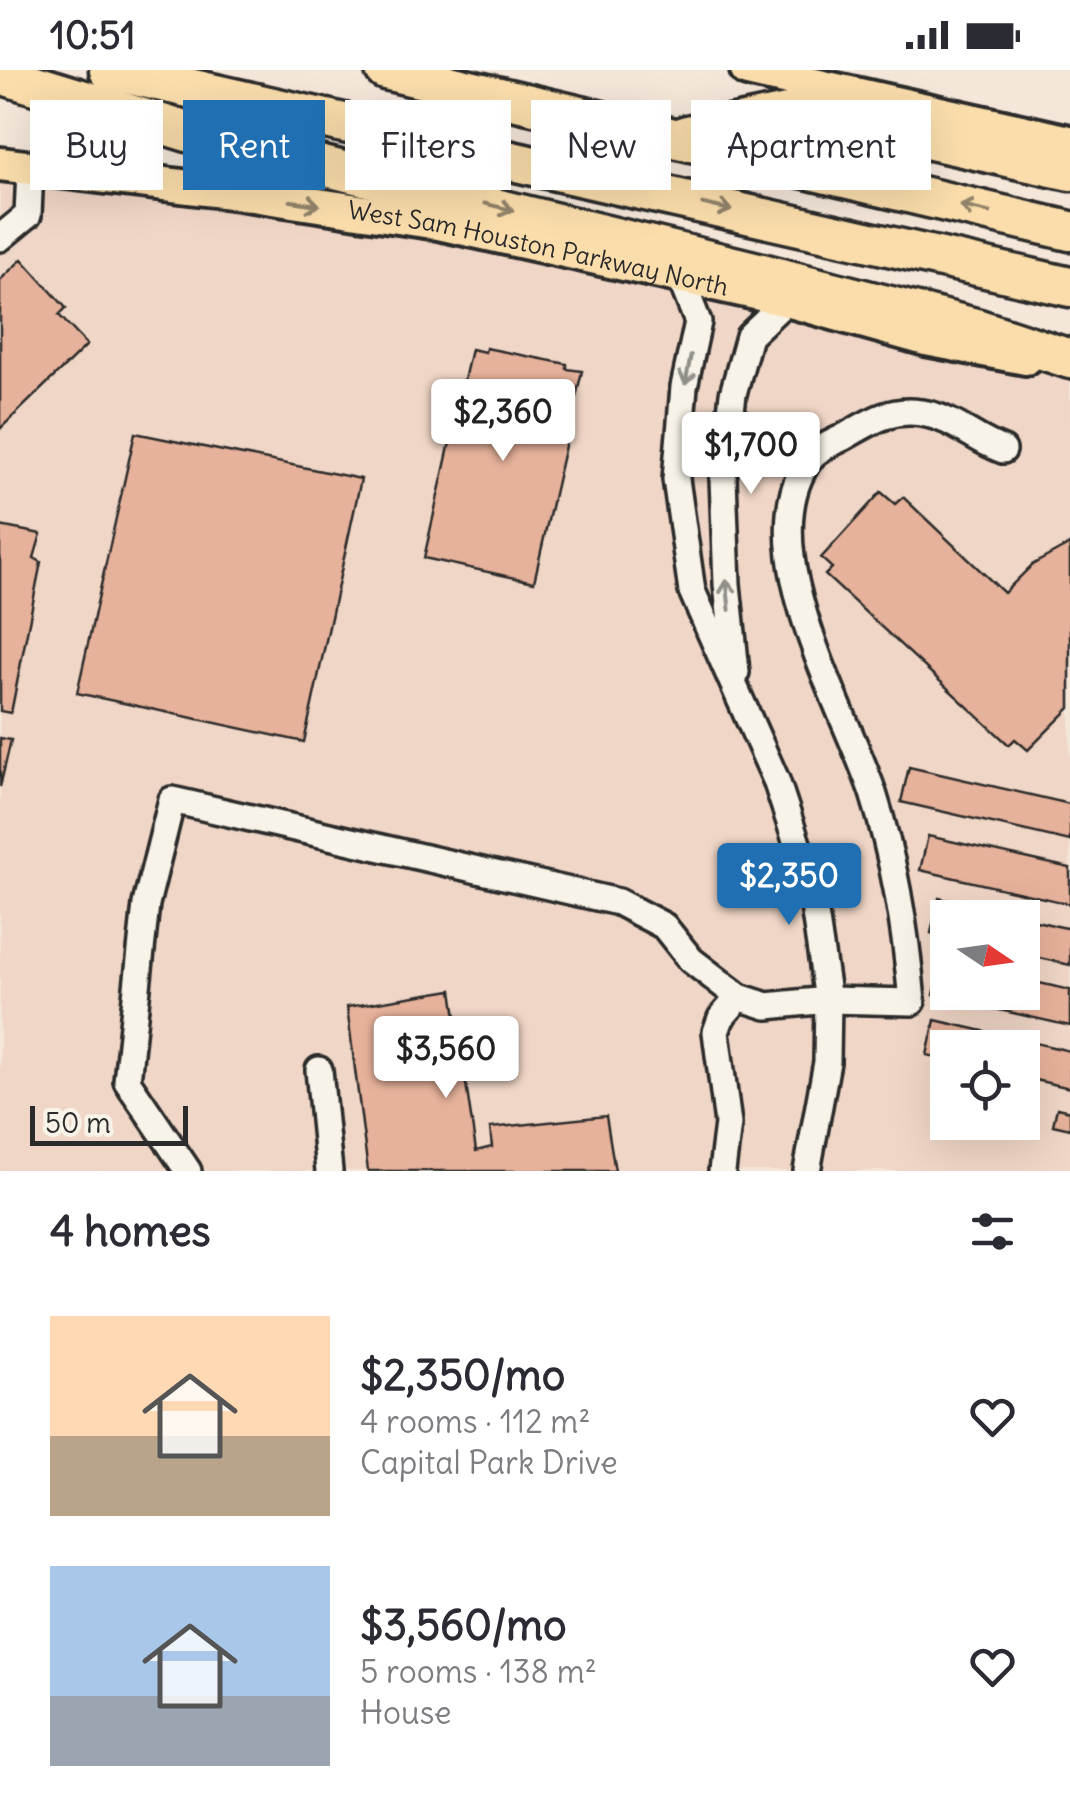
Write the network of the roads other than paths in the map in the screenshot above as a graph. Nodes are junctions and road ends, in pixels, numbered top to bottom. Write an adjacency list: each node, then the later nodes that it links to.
1 (110, 70): 12 (highway, one-way to 12)
2 (385, 70): 5 (highway)
3 (747, 70): 6 (main road)
4 (0, 74): 14 (highway, one-way to 14)
5 (673, 138): 8 (highway); 9 (highway, one-way to 5)
6 (1070, 142)
7 (15, 167): 10 (street); 11 (main road, West Sam Houston Parkway North, one-way to 11)
8 (1070, 171)
9 (1070, 231)
10 (0, 238)
11 (680, 277): 13 (main road, West Sam Houston Parkway North); 17 (street, one-way to 17)
12 (1070, 287)
13 (787, 300): 15 (main road, West Sam Houston Parkway North); 17 (street, one-way to 13)
14 (1070, 359)
15 (1070, 369)
16 (1003, 450): 19 (street)
17 (738, 692): 19 (street)
18 (739, 997): 19 (street); 21 (street); 23 (street)
19 (828, 1000): 24 (street)
20 (318, 1070): 22 (street)
21 (188, 1171)
22 (329, 1171)
23 (722, 1171)
24 (807, 1171)

